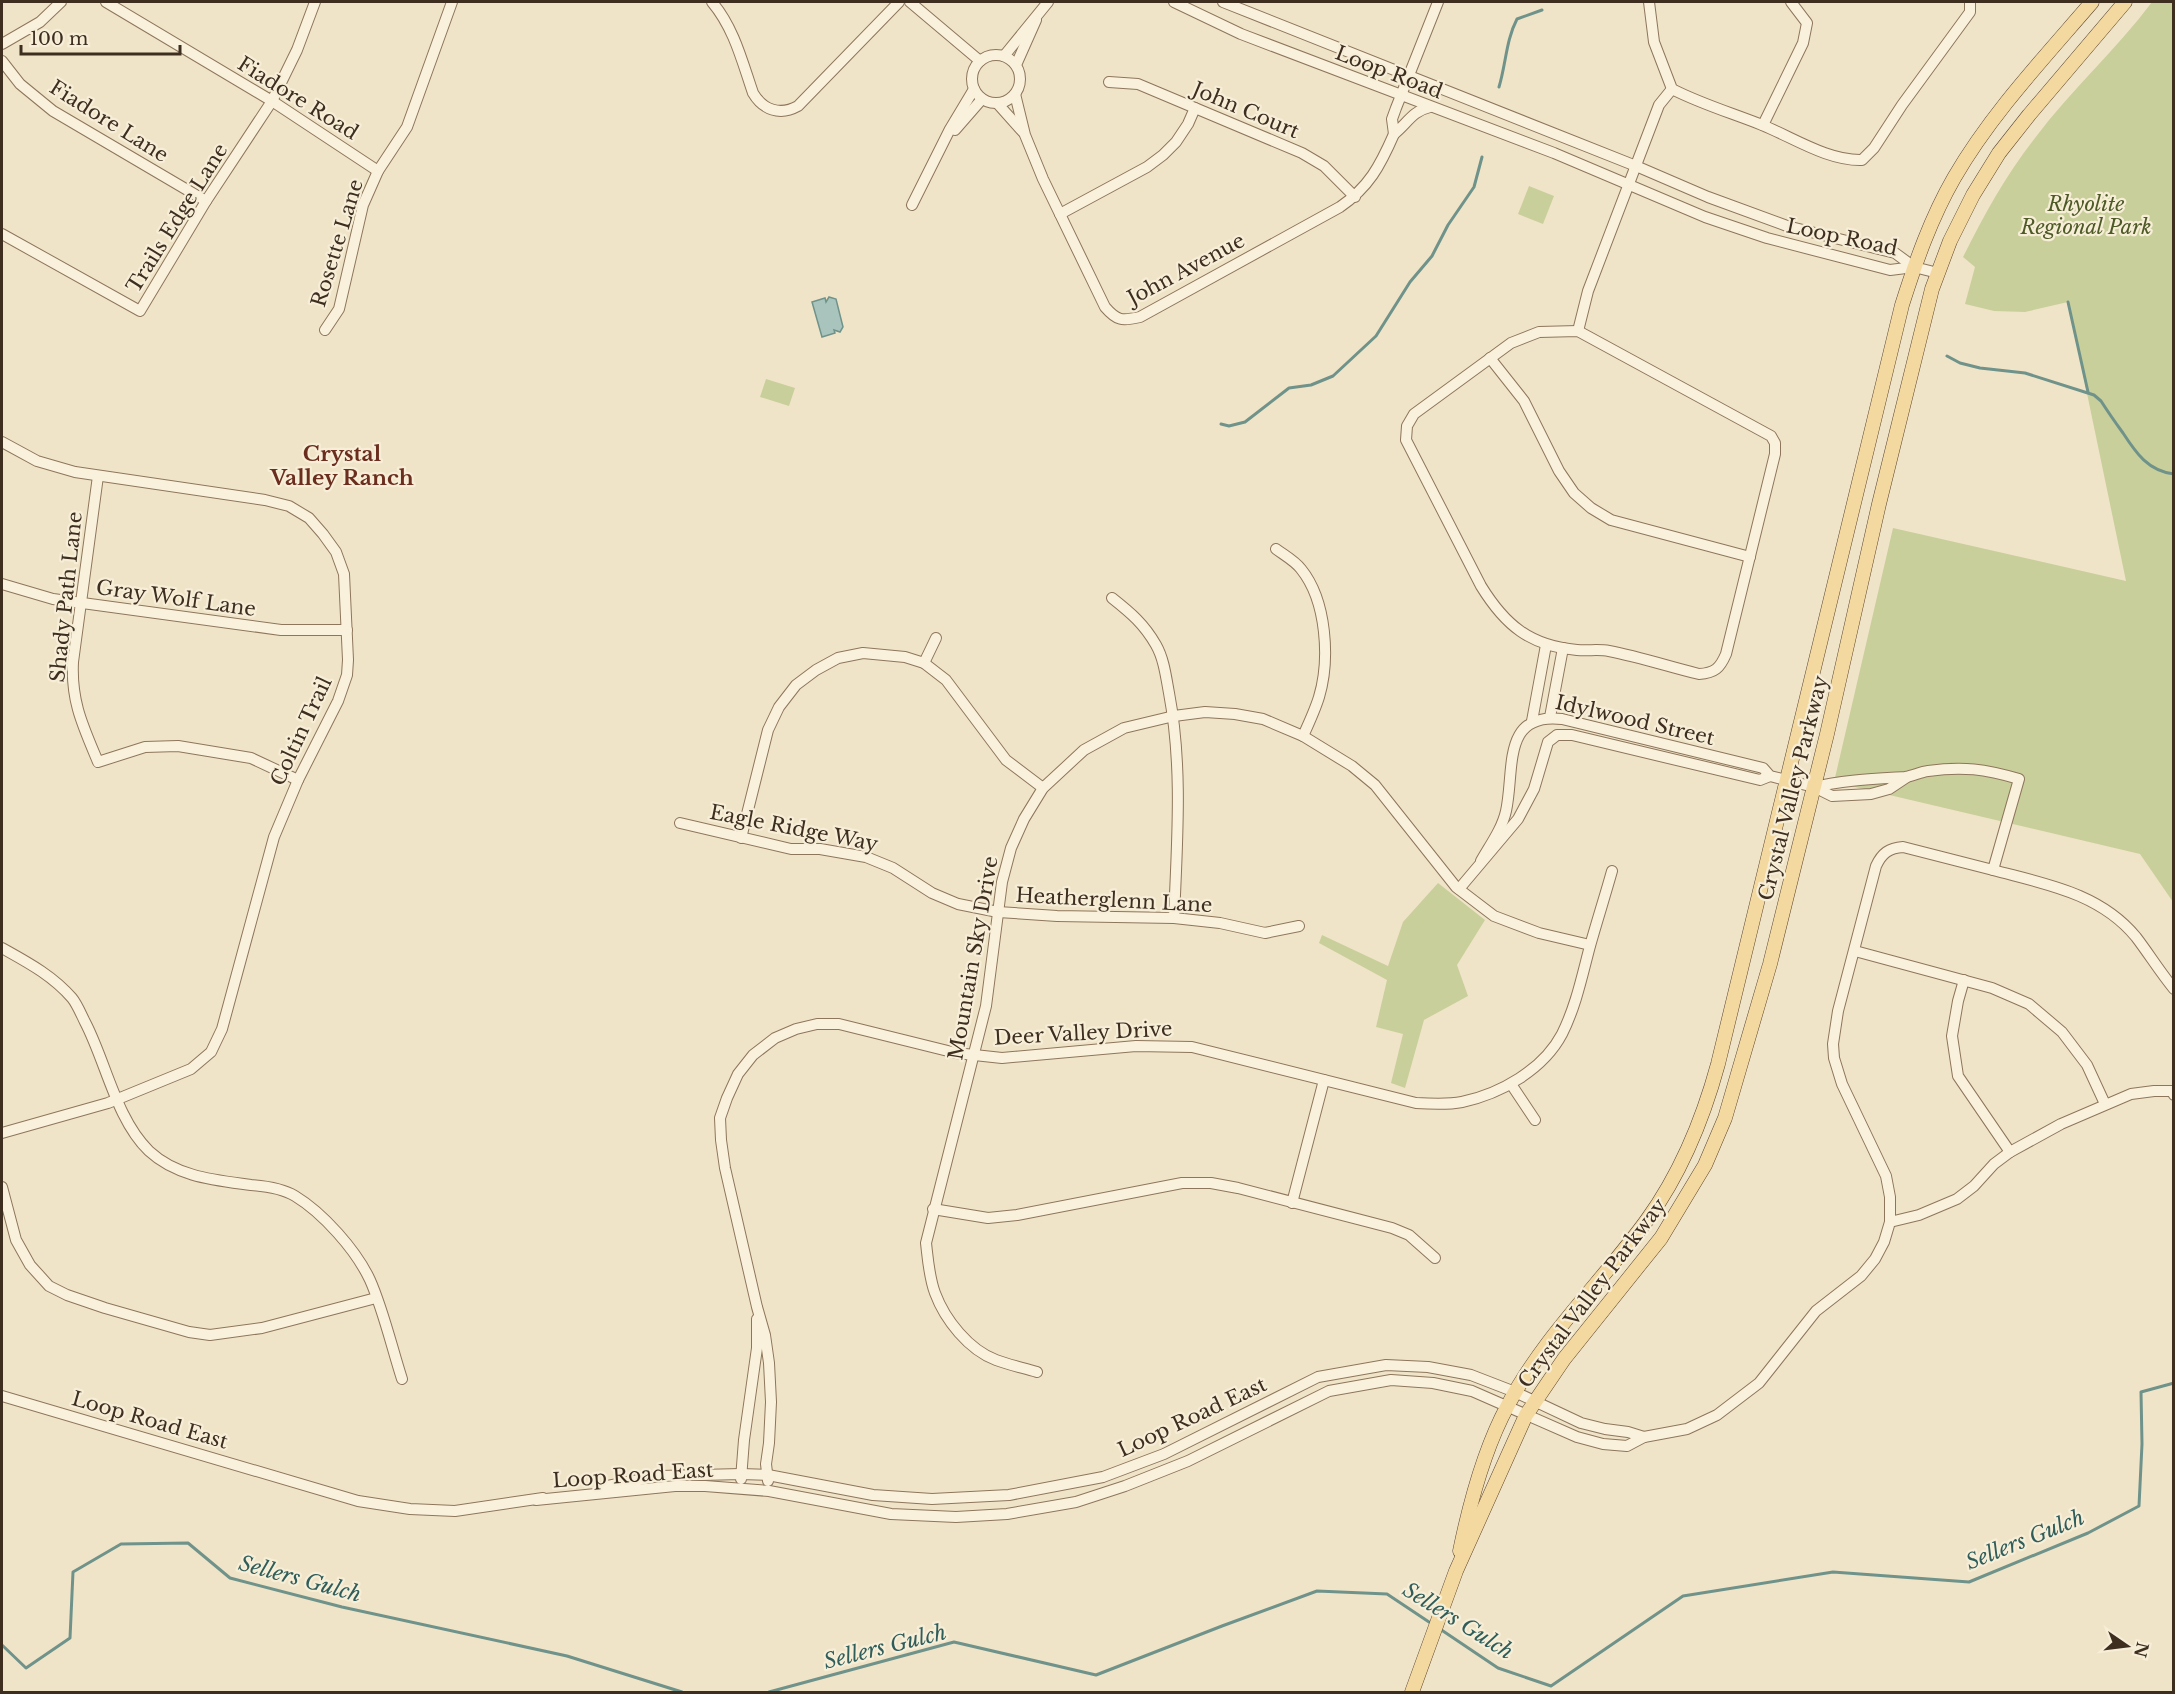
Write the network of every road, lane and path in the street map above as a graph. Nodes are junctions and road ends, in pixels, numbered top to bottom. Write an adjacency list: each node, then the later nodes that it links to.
1 (61, 2): 18 (street)
2 (106, 2): 30 (street, Fiadore Road)
3 (315, 2): 30 (street, Trails Edge Lane)
4 (452, 2): 39 (street, Rosette Lane)
5 (898, 2): 16 (street)
6 (910, 2): 21 (street)
7 (1048, 2): 17 (street)
8 (1174, 2): 28 (street, Loop Road)
9 (1223, 2): 23 (street, Loop Road)
10 (1438, 2): 23 (street, John Avenue)
11 (1649, 2): 25 (street)
12 (1791, 2): 34 (street)
13 (1970, 2): 34 (street)
14 (2092, 2): 46 (main road, Crystal Valley Parkway)
15 (2124, 2): 47 (main road, Crystal Valley Parkway)
16 (717, 3)
17 (1038, 14): 19 (street); 22 (street)
18 (2, 44)
19 (1004, 56): 21 (street); 22 (street)
20 (2, 61): 42 (street, Fiadore Lane)
21 (980, 61): 26 (street)
22 (1016, 65): 27 (street)
23 (1409, 76): 28 (street, John Avenue); 38 (street, Loop Road)
24 (1110, 82): 33 (street, John Court)
25 (1672, 88): 34 (street); 38 (street)
26 (974, 89): 29 (street); 37 (street)
27 (1015, 94): 31 (street); 36 (street, John Avenue)
28 (1401, 96): 32 (street, Loop Road); 35 (street, John Avenue)
29 (982, 99): 31 (street); 37 (street)
30 (272, 101): 39 (street, Fiadore Road); 42 (street, Trails Edge Lane)
31 (997, 103): 36 (street, John Avenue)
32 (1430, 107): 35 (street, John Avenue); 40 (street, Loop Road)
33 (1195, 108): 41 (street, John Court); 44 (street)
34 (1763, 125)
35 (1394, 134): 41 (street, John Avenue)
36 (1025, 135): 44 (street, John Avenue)
37 (941, 146): 43 (street)
38 (1636, 166): 40 (street); 46 (street, Loop Road)
39 (378, 171): 48 (street, Rosette Lane)
40 (1628, 186): 46 (street, Loop Road); 49 (street)
41 (1354, 197): 44 (street, John Avenue)
42 (206, 201): 45 (street, Trails Edge Lane)
43 (912, 205)
44 (1060, 214)
45 (2, 234)
46 (1914, 267): 47 (street); 69 (main road, Crystal Valley Parkway)
47 (1938, 273): 70 (main road, Crystal Valley Parkway)
48 (325, 330)
49 (1578, 331): 50 (street); 54 (street)
50 (1490, 358): 54 (street); 60 (street)
51 (2, 442): 52 (street, Coltin Trail)
52 (98, 476): 57 (street, Shady Path Lane); 58 (street, Coltin Trail)
53 (1276, 549): 66 (street)
54 (1750, 557): 61 (street)
55 (2, 584): 57 (street, Gray Wolf Lane)
56 (1112, 598): 63 (street)
57 (81, 603): 58 (street, Gray Wolf Lane); 68 (street, Shady Path Lane)
58 (347, 630): 68 (street, Coltin Trail)
59 (936, 638): 62 (street)
60 (1546, 645): 61 (street); 65 (street)
61 (1563, 648): 64 (street)
62 (924, 663): 71 (street); 73 (street)
63 (1174, 716): 66 (street, Mountain Sky Drive); 71 (street, Mountain Sky Drive); 79 (street)
64 (1550, 717): 65 (street, Idylwood Street); 67 (street, Idylwood Street)
65 (1532, 721): 74 (street, Idylwood Street)
66 (1303, 736): 77 (street, Mountain Sky Drive)
67 (1770, 776): 69 (street, Idylwood Street); 74 (street, Idylwood Street)
68 (298, 780): 90 (street, Coltin Trail)
69 (1787, 780): 70 (street, Idylwood Street); 104 (main road, Crystal Valley Parkway)
70 (1814, 787): 75 (street, Idylwood Street); 106 (main road, Crystal Valley Parkway)
71 (1043, 788): 78 (street, Mountain Sky Drive)
72 (680, 823): 73 (street, Eagle Ridge Way)
73 (741, 838): 78 (street, Eagle Ridge Way)
74 (1481, 861): 77 (street, Idylwood Street)
75 (1993, 870): 83 (street); 85 (street)
76 (1612, 871): 81 (street, Deer Valley Drive)
77 (1458, 889): 81 (street, Mountain Sky Drive)
78 (998, 912): 79 (street, Heatherglenn Lane); 86 (street, Mountain Sky Drive)
79 (1174, 918): 80 (street, Heatherglenn Lane)
80 (1299, 926)
81 (1590, 945): 88 (street, Deer Valley Drive)
82 (2, 948): 90 (street)
83 (1855, 951): 84 (street); 98 (street)
84 (1964, 980): 91 (street); 94 (street)
85 (2174, 989)
86 (975, 1056): 87 (street, Deer Valley Drive); 97 (street, Mountain Sky Drive); 101 (street, Deer Valley Drive)
87 (1324, 1080): 88 (street, Deer Valley Drive); 96 (street)
88 (1511, 1084): 92 (street)
89 (2173, 1090): 91 (street)
90 (117, 1100): 93 (street, Coltin Trail); 100 (street)
91 (2105, 1104): 94 (street)
92 (1535, 1120)
93 (2, 1133)
94 (2010, 1152): 98 (street)
95 (2, 1186): 100 (street)
96 (1292, 1203): 97 (street); 99 (street)
97 (933, 1209): 102 (street, Mountain Sky Drive)
98 (1890, 1222): 109 (street, Loop Road East)
99 (1435, 1258)
100 (376, 1298): 103 (street)
101 (757, 1307): 110 (street); 111 (street)
102 (1037, 1372)
103 (402, 1379)
104 (1515, 1392): 106 (street, Loop Road East); 107 (main road, Crystal Valley Parkway); 111 (street, Loop Road East)
105 (2, 1395): 114 (street, Loop Road East)
106 (1534, 1402): 108 (main road, Crystal Valley Parkway); 109 (street, Loop Road East)
107 (1507, 1406): 108 (street, Loop Road East); 113 (street, Loop Road East); 115 (main road, Crystal Valley Parkway)
108 (1526, 1415): 109 (street, Loop Road East); 115 (main road, Crystal Valley Parkway)
109 (1644, 1437)
110 (741, 1474): 111 (street, Loop Road East); 112 (street); 114 (street, Loop Road East)
111 (768, 1475): 113 (street)
112 (740, 1487): 113 (street, Loop Road East); 114 (street, Loop Road East)
113 (768, 1491)
114 (536, 1500)
115 (1456, 1571): 116 (main road, Crystal Valley Parkway)
116 (1412, 1692)

